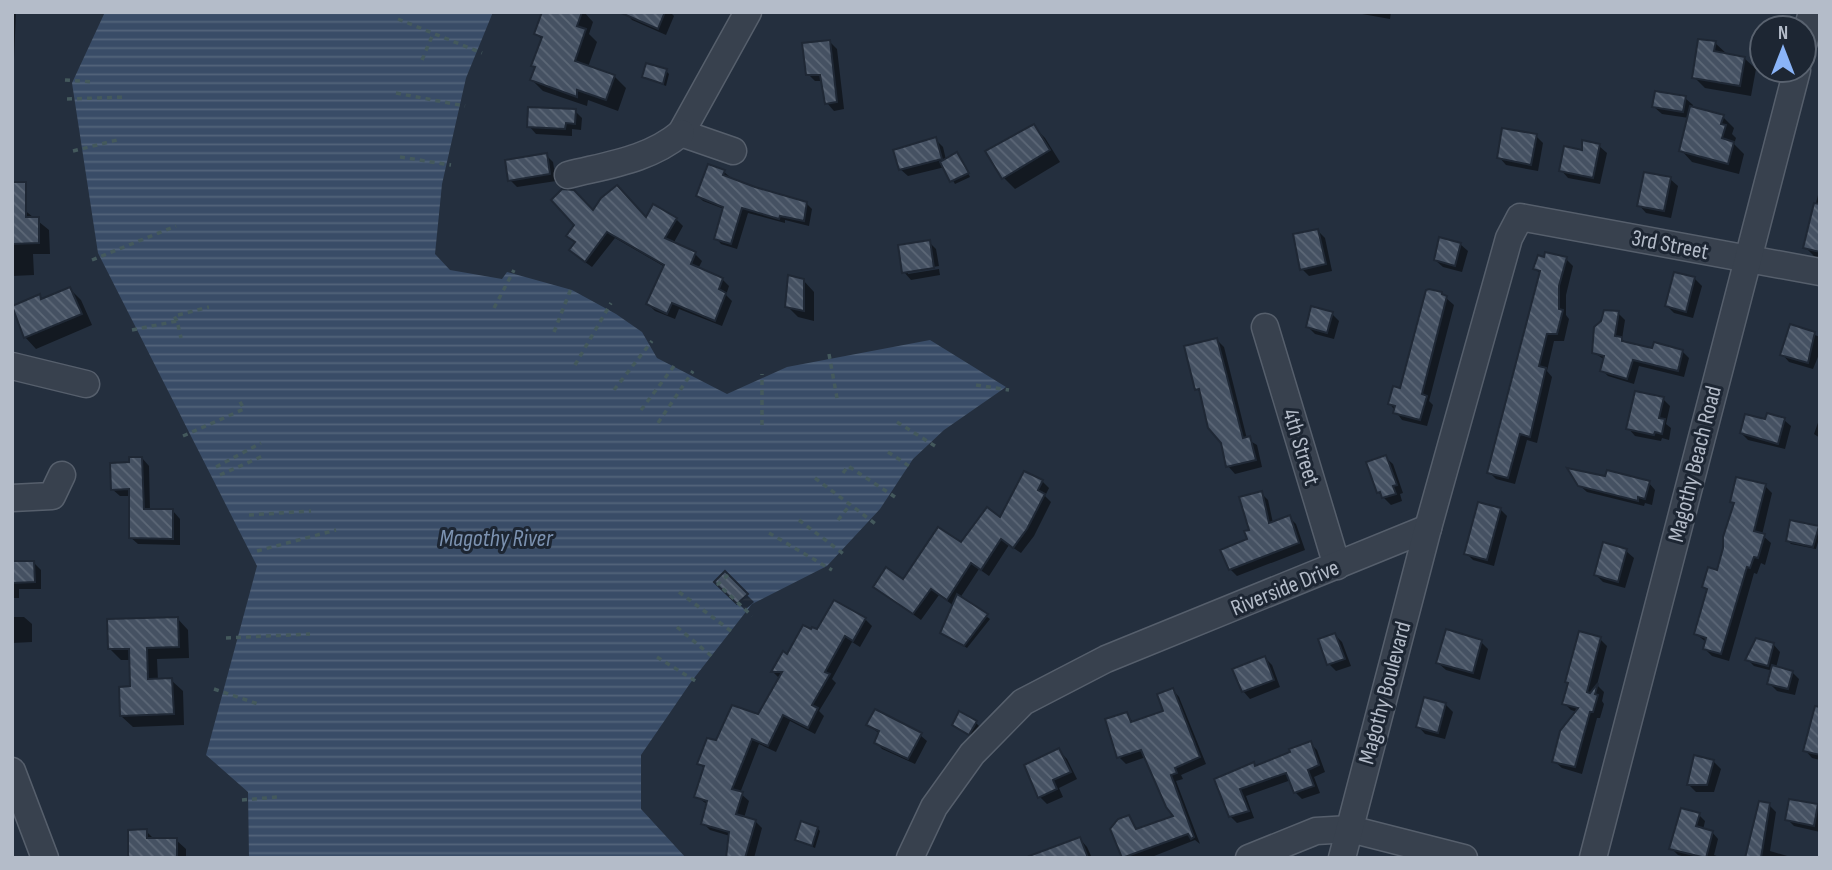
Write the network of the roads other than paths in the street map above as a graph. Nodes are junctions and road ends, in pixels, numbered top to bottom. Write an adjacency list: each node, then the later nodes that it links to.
1 (748, 12): 3 (street)
2 (1793, 84): 6 (street, Magothy Beach Road)
3 (681, 133): 4 (street); 5 (street)
4 (733, 151)
5 (568, 175)
6 (1747, 260): 7 (street, 3rd Street); 13 (street, 3rd Street); 22 (street, Magothy Beach Road)
7 (1820, 272)
8 (1265, 327): 14 (street, 4th Street)
9 (12, 366): 10 (street)
10 (86, 384)
11 (62, 475): 12 (street)
12 (12, 498)
13 (1428, 528): 14 (street, Riverside Drive); 16 (street, Magothy Boulevard)
14 (1337, 566): 18 (street, Riverside Drive)
15 (12, 771): 17 (street)
16 (1350, 829): 19 (street); 20 (street, Magothy Boulevard); 21 (street)
17 (45, 858)
18 (910, 858)
19 (1249, 858)
20 (1342, 858)
21 (1464, 858)
22 (1593, 858)

